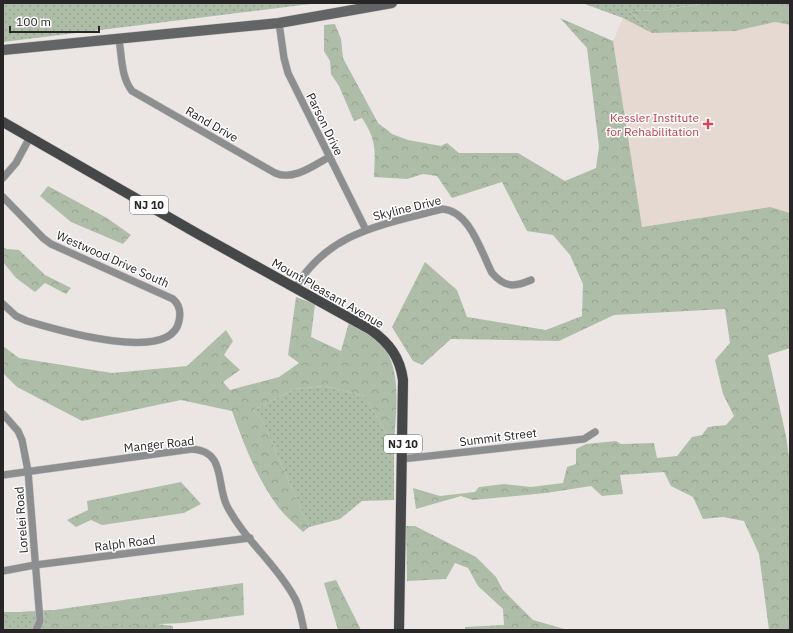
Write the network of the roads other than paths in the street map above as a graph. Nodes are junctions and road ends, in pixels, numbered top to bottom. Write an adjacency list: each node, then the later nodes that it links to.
1 (392, 3): 2 (main road)
2 (279, 23): 3 (main road); 7 (street, Parson Drive)
3 (119, 40): 4 (main road); 7 (street, Rand Drive)
4 (3, 50)
5 (3, 122): 6 (main road, Mount Pleasant Avenue / NJ 10)
6 (30, 137): 8 (street); 12 (main road, Mount Pleasant Avenue / NJ 10)
7 (329, 157): 10 (street, Parson Drive)
8 (3, 178)
9 (3, 197): 13 (street, Westwood Drive South)
10 (366, 230): 11 (street, Skyline Drive); 12 (street, Skyline Drive)
11 (531, 280)
12 (295, 288): 16 (main road, Mount Pleasant Avenue / NJ 10)
13 (3, 304)
14 (3, 414): 17 (street, Lorelei Road)
15 (595, 432): 16 (street, Summit Street)
16 (402, 459): 24 (main road, Mount Pleasant Avenue / NJ 10)
17 (28, 471): 18 (street, Manger Road); 19 (street, Manger Road); 20 (street, Lorelei Road)
18 (3, 476)
19 (250, 538): 20 (street, Ralph Road); 23 (street, Manger Road)
20 (35, 565): 21 (street, Ralph Road); 22 (street, Lorelei Road)
21 (3, 571)
22 (36, 630)
23 (304, 630)
24 (400, 630)

